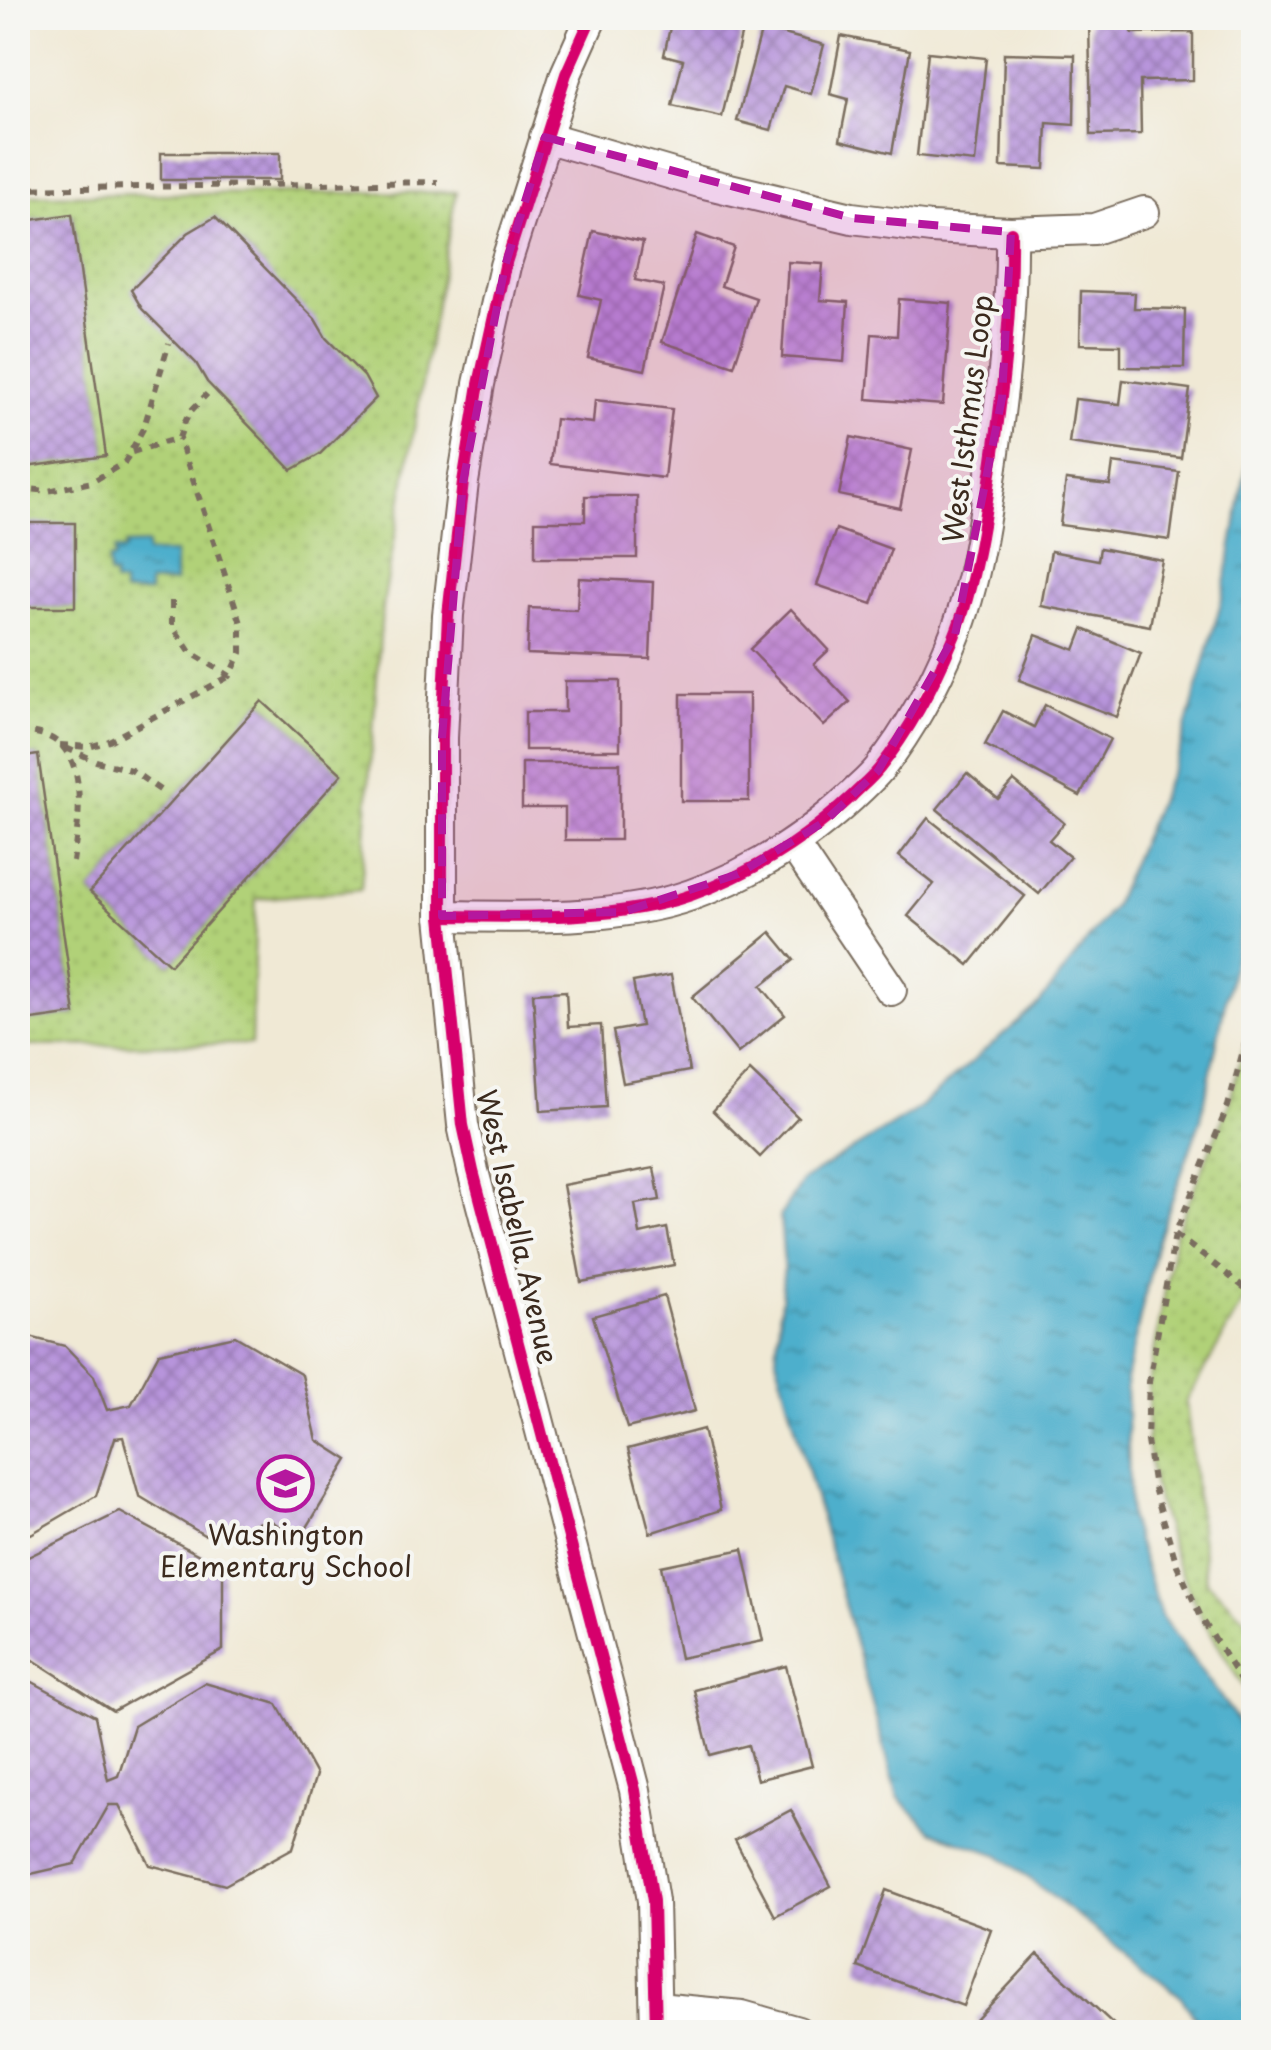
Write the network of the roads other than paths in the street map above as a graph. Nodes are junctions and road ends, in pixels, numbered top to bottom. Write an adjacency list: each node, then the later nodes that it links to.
1 (591, 18): 2 (street, West Isabella Avenue)
2 (545, 137): 4 (street); 6 (street, West Isabella Avenue)
3 (1144, 212): 4 (street)
4 (1011, 232): 5 (street, West Isthmus Loop)
5 (793, 844): 6 (street, West Isthmus Loop); 7 (street)
6 (442, 916): 8 (street, West Isabella Avenue)
7 (890, 990)
8 (657, 2020): 9 (street)
9 (798, 2032)

